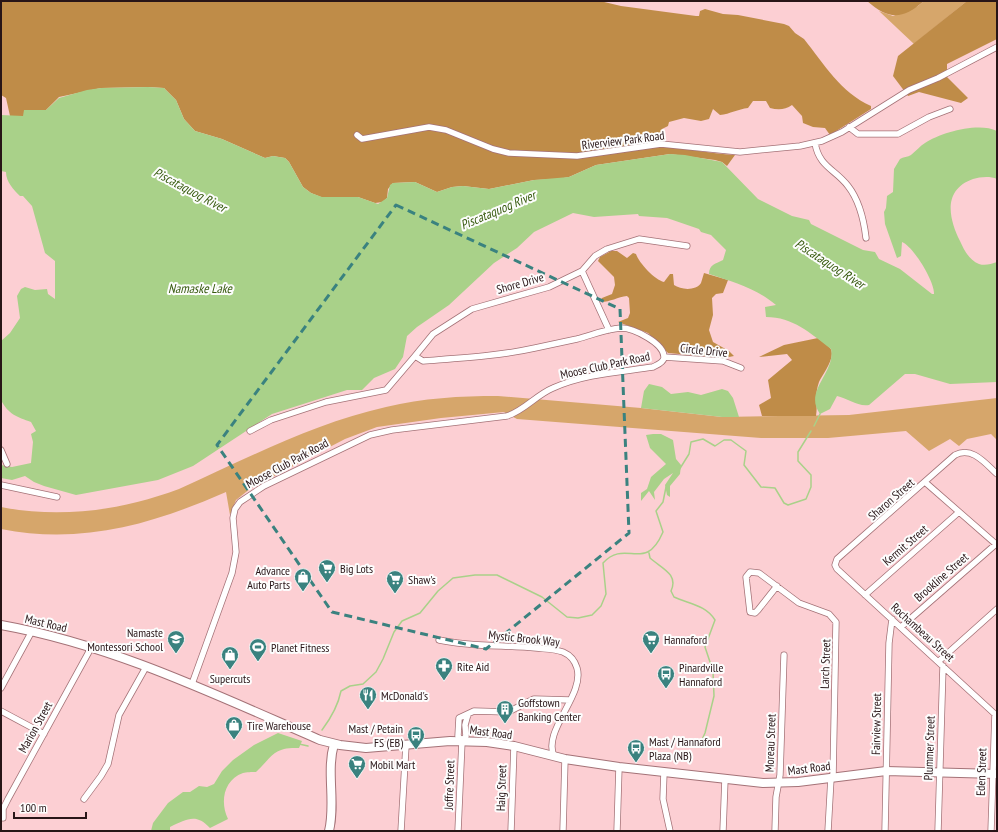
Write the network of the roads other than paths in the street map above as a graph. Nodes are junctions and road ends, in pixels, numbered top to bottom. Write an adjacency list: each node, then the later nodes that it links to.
1 (997, 47): 3 (street, Riverview Park Road)
2 (950, 109): 3 (street)
3 (849, 127): 5 (street, Riverview Park Road)
4 (357, 135): 5 (street, Riverview Park Road)
5 (815, 143): 6 (street)
6 (866, 238)
7 (687, 246): 8 (street)
8 (582, 271): 9 (street); 10 (street, Shore Drive)
9 (609, 330): 10 (street, Moose Club Park Road); 11 (street, Moose Club Park Road)
10 (415, 356): 13 (street)
11 (664, 357): 12 (street, Circle Drive); 35 (street, Moose Club Park Road)
12 (741, 368)
13 (250, 431)
14 (1, 450): 15 (street)
15 (8, 464)
16 (997, 474): 17 (street, Sharon Street)
17 (926, 483): 20 (street); 22 (street, Sharon Street)
18 (1, 485): 19 (street)
19 (56, 497)
20 (959, 512): 21 (street); 24 (street, Kermit Street)
21 (996, 545): 28 (street, Brookline Street)
22 (835, 565): 24 (street, Rochambeau Street)
23 (777, 586): 23 (street, Larch Street); 53 (street, Larch Street)
24 (865, 595): 26 (street, Rochambeau Street)
25 (997, 609): 33 (street)
26 (892, 619): 28 (street, Rochambeau Street); 49 (street, Fairview Street)
27 (1, 626): 29 (main road, Mast Road)
28 (901, 627): 33 (street, Rochambeau Street)
29 (32, 631): 31 (main road, Mast Road); 36 (street)
30 (439, 640): 37 (street, Mystic Brook Way)
31 (91, 648): 34 (main road, Mast Road); 41 (street, Marion Street)
32 (784, 655): 55 (street, Moreau Street)
33 (941, 663): 40 (street, Rochambeau Street); 51 (street, Plummer Street)
34 (146, 667): 35 (main road, Mast Road); 56 (street)
35 (192, 684): 43 (main road, Mast Road)
36 (1, 688)
37 (570, 700): 39 (street); 46 (street, Mystic Brook Way)
38 (1, 711): 41 (street)
39 (468, 714): 42 (street); 42 (street)
40 (996, 715): 52 (street, Eden Street)
41 (44, 734): 57 (street, Marion Street)
42 (462, 741): 44 (main road, Mast Road); 45 (main road, Mast Road); 61 (street, Joffre Street)
43 (334, 744): 44 (main road, Mast Road); 59 (main road)
44 (406, 745): 60 (street)
45 (514, 746): 46 (main road, Mast Road); 62 (street, Haig Street)
46 (554, 756): 47 (main road, Mast Road)
47 (565, 759): 48 (main road, Mast Road); 63 (street)
48 (619, 767): 50 (main road, Mast Road); 64 (street)
49 (886, 771): 51 (main road, Mast Road); 53 (main road, Mast Road); 69 (street, Fairview Street)
50 (664, 772): 54 (main road, Mast Road); 65 (street)
51 (939, 772): 52 (main road, Mast Road); 70 (street, Plummer Street)
52 (994, 774): 58 (street, Eden Street)
53 (832, 777): 55 (main road, Mast Road); 68 (street, Larch Street)
54 (725, 779): 55 (main road, Mast Road); 66 (street)
55 (779, 784): 67 (street, Moreau Street)
56 (84, 799)
57 (2, 818)
58 (993, 829)
59 (329, 831)
60 (401, 831)
61 (458, 831)
62 (511, 831)
63 (563, 831)
64 (617, 831)
65 (670, 831)
66 (723, 831)
67 (775, 831)
68 (828, 831)
69 (885, 831)
70 (938, 831)

